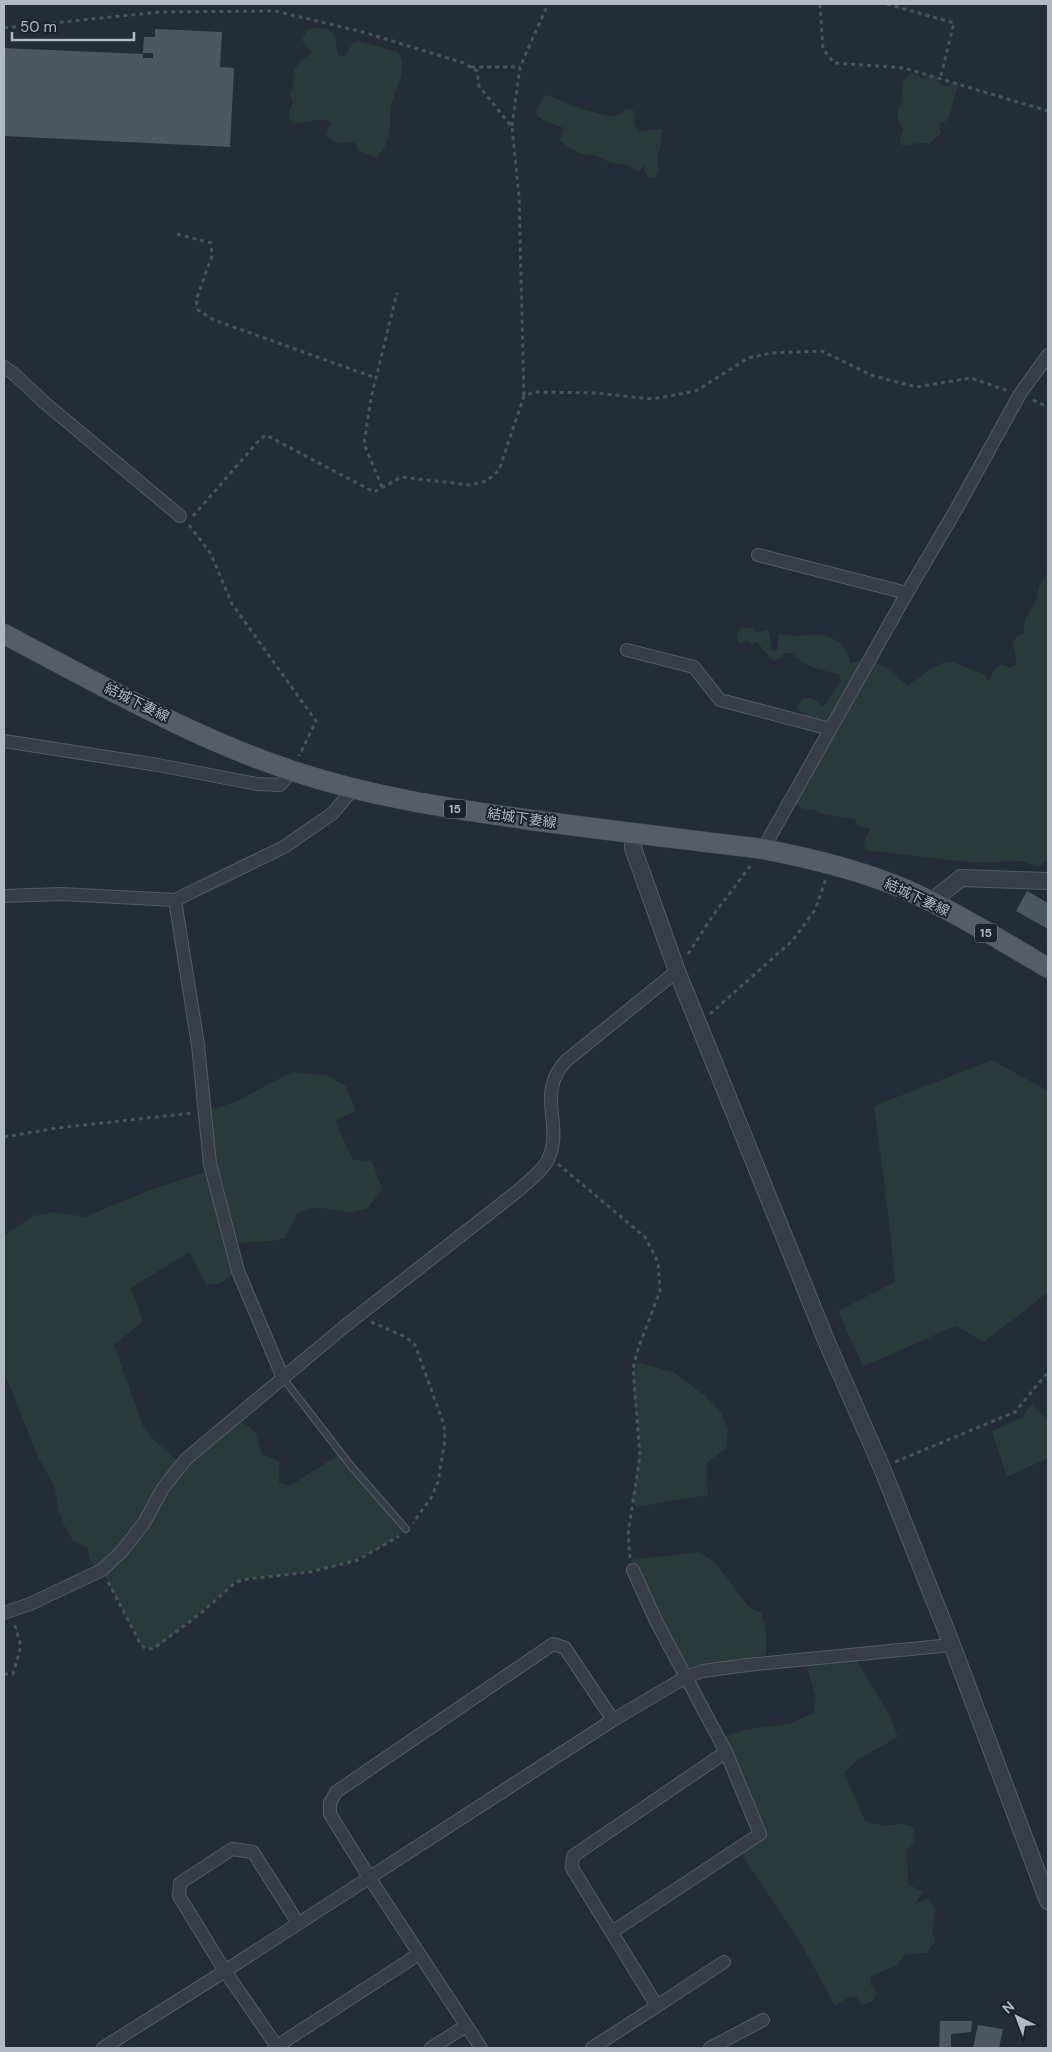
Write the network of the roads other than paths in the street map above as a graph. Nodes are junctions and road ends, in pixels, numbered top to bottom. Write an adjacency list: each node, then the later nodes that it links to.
1 (1048, 355): 5 (street)
2 (4, 367): 3 (street)
3 (180, 516)
4 (758, 555): 5 (street)
5 (907, 592): 8 (street)
6 (4, 634): 10 (main road, 結城下妻線 / 15)
7 (627, 650): 8 (street)
8 (830, 729): 13 (street)
9 (4, 741): 10 (street)
10 (292, 770): 11 (main road, 結城下妻線 / 15)
11 (353, 789): 12 (main road, 結城下妻線 / 15); 16 (street)
12 (634, 833): 13 (main road, 結城下妻線 / 15); 19 (street)
13 (763, 849): 17 (main road, 結城下妻線 / 15)
14 (1048, 881): 17 (street)
15 (4, 896): 16 (street)
16 (175, 900): 20 (street)
17 (931, 902): 18 (main road, 結城下妻線 / 15)
18 (1048, 968)
19 (677, 971): 20 (street); 24 (street)
20 (283, 1378): 21 (lane); 23 (street)
21 (406, 1530)
22 (633, 1570): 25 (street)
23 (7, 1611)
24 (952, 1645): 25 (street); 29 (street)
25 (686, 1677): 26 (street); 27 (street)
26 (613, 1720): 28 (street); 28 (street)
27 (726, 1752): 31 (street); 31 (street)
28 (369, 1877): 30 (street); 32 (street)
29 (1048, 1900)
30 (298, 1923): 34 (street); 34 (street)
31 (612, 1932): 35 (street)
32 (419, 1954): 37 (street); 39 (street)
33 (724, 1962): 35 (street)
34 (225, 1972): 38 (street); 39 (street)
35 (657, 2006): 42 (street)
36 (763, 2020): 43 (street)
37 (466, 2026): 40 (street); 41 (street)
38 (103, 2048)
39 (276, 2048)
40 (431, 2048)
41 (481, 2048)
42 (592, 2048)
43 (710, 2048)

